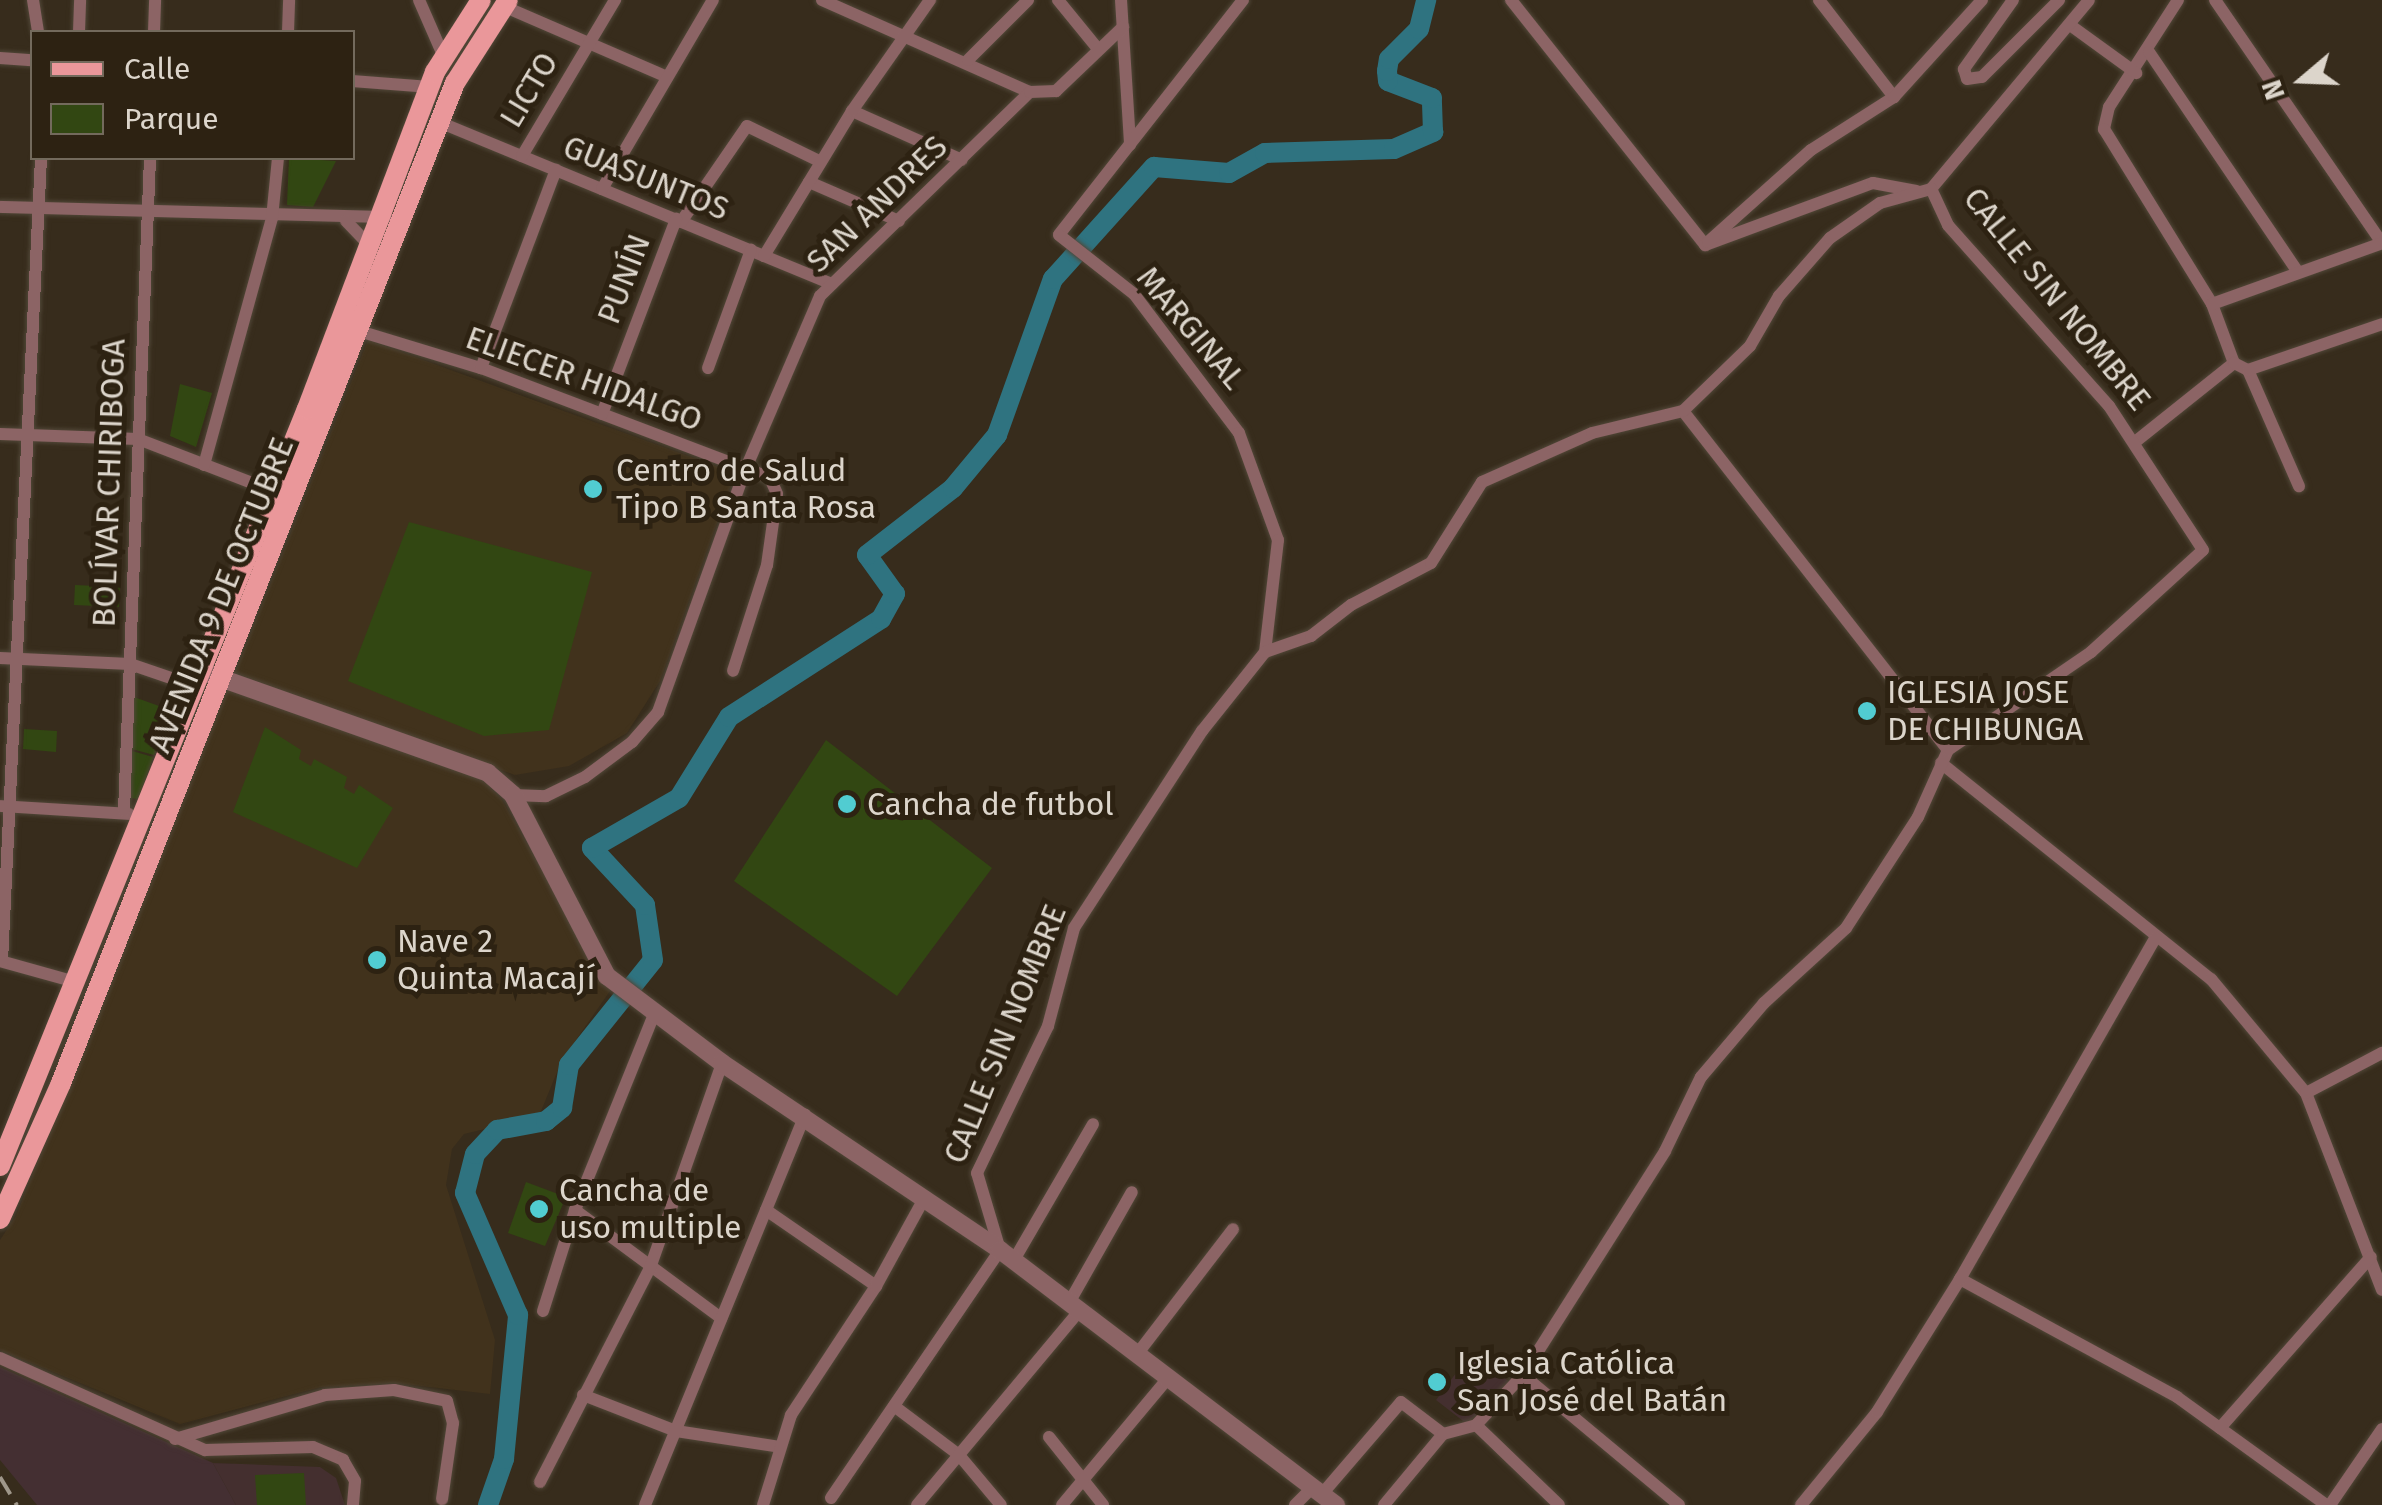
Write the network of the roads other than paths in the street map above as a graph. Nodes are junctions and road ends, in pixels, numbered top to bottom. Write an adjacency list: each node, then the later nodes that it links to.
1 (33, 0): 26 (street)
2 (80, 0): 27 (street)
3 (155, 0): 28 (street)
4 (289, 0): 29 (street)
5 (419, 0): 34 (street)
6 (480, 0): 34 (main road, AVENIDA 9 DE OCTUBRE)
7 (614, 0): 31 (street, LICTO)
8 (712, 0): 39 (street)
9 (823, 0): 30 (street)
10 (930, 0): 30 (street)
11 (1028, 0): 37 (street)
12 (1058, 0): 32 (street)
13 (1121, 0): 25 (street)
14 (1243, 0): 46 (street, MARGINAL)
15 (1511, 0): 66 (street)
16 (1820, 0): 43 (street)
17 (1982, 0): 43 (street)
18 (2012, 0): 19 (street)
19 (2059, 0)
20 (2089, 0): 24 (street)
21 (2178, 0): 33 (street)
22 (2215, 0): 65 (street)
23 (506, 3): 31 (street); 45 (main road, AVENIDA 9 DE OCTUBRE)
24 (2070, 25): 38 (street); 56 (street)
25 (1123, 27): 32 (street, SAN ANDRES); 46 (street)
26 (38, 30)
27 (79, 30)
28 (154, 30)
29 (288, 30)
30 (907, 32): 37 (street); 44 (street)
31 (589, 43): 39 (street); 47 (street, LICTO)
32 (1098, 49): 42 (street, SAN ANDRES)
33 (2148, 52): 38 (street); 69 (street)
34 (443, 55): 41 (main road, AVENIDA 9 DE OCTUBRE)
35 (0, 58): 36 (street)
36 (30, 60)
37 (968, 60): 42 (street)
38 (2136, 73): 71 (street)
39 (667, 77): 55 (street)
40 (355, 81): 41 (street)
41 (430, 88): 61 (main road, AVENIDA 9 DE OCTUBRE)
42 (1030, 92): 51 (street, SAN ANDRES)
43 (1894, 97): 66 (street)
44 (852, 111): 51 (street); 52 (street)
45 (440, 122): 47 (street, GUASUNTOS); 61 (main road, AVENIDA 9 DE OCTUBRE)
46 (1130, 145): 88 (street, MARGINAL)
47 (522, 156): 53 (street, GUASUNTOS)
48 (41, 160): 58 (street)
49 (150, 160): 59 (street, BOLÍVAR CHIRIBOGA)
50 (278, 160): 60 (street)
51 (962, 160): 64 (street, SAN ANDRES)
52 (819, 161): 54 (street); 62 (street, PUNÍN)
53 (556, 170): 55 (street, GUASUNTOS); 75 (street)
54 (809, 182): 64 (street); 68 (street)
55 (602, 189): 62 (street, GUASUNTOS)
56 (1924, 190): 66 (street); 78 (street, CALLE SIN NOMBRE); 83 (street, CALLE SIN NOMBRE)
57 (0, 207): 58 (street)
58 (41, 210): 59 (street); 81 (street)
59 (148, 212): 60 (street); 82 (street, BOLÍVAR CHIRIBOGA)
60 (272, 218): 63 (street); 84 (street)
61 (390, 219): 63 (street); 67 (main road, AVENIDA 9 DE OCTUBRE)
62 (678, 220): 68 (street, GUASUNTOS); 79 (street, PUNÍN)
63 (346, 221): 67 (street)
64 (898, 221): 70 (street, SAN ANDRES)
65 (2382, 243): 69 (street)
66 (1705, 245)
67 (378, 250): 73 (main road, AVENIDA 9 DE OCTUBRE); 87 (main road, AVENIDA 9 DE OCTUBRE)
68 (758, 253): 70 (street, GUASUNTOS); 76 (street)
69 (2298, 272): 71 (street)
70 (832, 284): 85 (street, SAN ANDRES)
71 (2212, 304): 74 (street)
72 (2382, 324): 77 (street)
73 (358, 330): 75 (street, ELIECER HIDALGO); 93 (main road, AVENIDA 9 DE OCTUBRE)
74 (2234, 363): 77 (street); 83 (street)
75 (481, 368): 79 (street, ELIECER HIDALGO)
76 (708, 368)
77 (2248, 370): 86 (street)
78 (1683, 411): 88 (street); 94 (street)
79 (602, 414): 85 (street, ELIECER HIDALGO)
80 (0, 434): 81 (street)
81 (29, 437): 82 (street); 90 (street)
82 (138, 439): 84 (street); 91 (street, BOLÍVAR CHIRIBOGA)
83 (2135, 442): 94 (street, CALLE SIN NOMBRE)
84 (204, 465): 87 (street)
85 (746, 468): 92 (street, ELIECER HIDALGO); 95 (street, SAN ANDRES)
86 (2299, 486)
87 (274, 491): 93 (main road, AVENIDA 9 DE OCTUBRE)
88 (1265, 652): 114 (street, CALLE SIN NOMBRE)
89 (0, 658): 90 (street)
90 (18, 659): 91 (street); 96 (street)
91 (130, 664): 93 (street); 97 (street, BOLÍVAR CHIRIBOGA)
92 (733, 671)
93 (207, 679): 95 (street); 97 (main road, AVENIDA 9 DE OCTUBRE); 112 (main road, AVENIDA 9 DE OCTUBRE)
94 (1944, 757): 98 (street); 125 (street)
95 (513, 794): 101 (street)
96 (5, 806): 97 (street); 99 (street)
97 (132, 815): 100 (main road, AVENIDA 9 DE OCTUBRE)
98 (2155, 938): 104 (street); 117 (street)
99 (1, 961): 100 (street)
100 (75, 982): 107 (main road, AVENIDA 9 DE OCTUBRE)
101 (656, 1012): 103 (street); 110 (street)
102 (2382, 1053): 104 (street)
103 (722, 1062): 105 (street); 116 (street)
104 (2306, 1093): 115 (street)
105 (805, 1115): 109 (street); 111 (street)
106 (1093, 1124): 114 (street)
107 (0, 1166)
108 (1132, 1192): 120 (street)
109 (925, 1197): 114 (street); 118 (street)
110 (575, 1210): 116 (street); 121 (street)
111 (766, 1210): 118 (street); 122 (street)
112 (0, 1219)
113 (1233, 1228): 123 (street)
114 (1007, 1255): 120 (street); 128 (street)
115 (2371, 1258): 119 (street); 130 (street)
116 (650, 1268): 122 (street); 127 (street)
117 (1960, 1279): 130 (street); 154 (street)
118 (876, 1286): 136 (street)
119 (2382, 1290)
120 (1075, 1305): 123 (street); 137 (street)
121 (543, 1310)
122 (720, 1318): 132 (street)
123 (1138, 1353): 126 (street)
124 (0, 1358): 135 (street)
125 (1523, 1375): 129 (street); 153 (street)
126 (1170, 1377): 139 (street); 140 (street)
127 (583, 1395): 132 (street); 138 (street)
128 (894, 1406): 137 (street); 141 (street)
129 (1476, 1425): 133 (street); 152 (street)
130 (2220, 1428): 155 (street)
131 (2382, 1429): 155 (street)
132 (676, 1431): 136 (street); 144 (street)
133 (1444, 1434): 140 (street); 151 (street)
134 (1049, 1437): 139 (street)
135 (176, 1439): 142 (street); 143 (street)
136 (780, 1447): 145 (street)
137 (960, 1455): 146 (street); 147 (street)
138 (540, 1482)
139 (1086, 1483): 148 (street); 149 (street)
140 (1324, 1496): 150 (street)
141 (831, 1498)
142 (442, 1499)
143 (353, 1505)
144 (644, 1505)
145 (763, 1505)
146 (917, 1505)
147 (1001, 1505)
148 (1062, 1505)
149 (1102, 1505)
150 (1296, 1505)
151 (1384, 1505)
152 (1559, 1505)
153 (1679, 1505)
154 (1801, 1505)
155 (2328, 1505)

